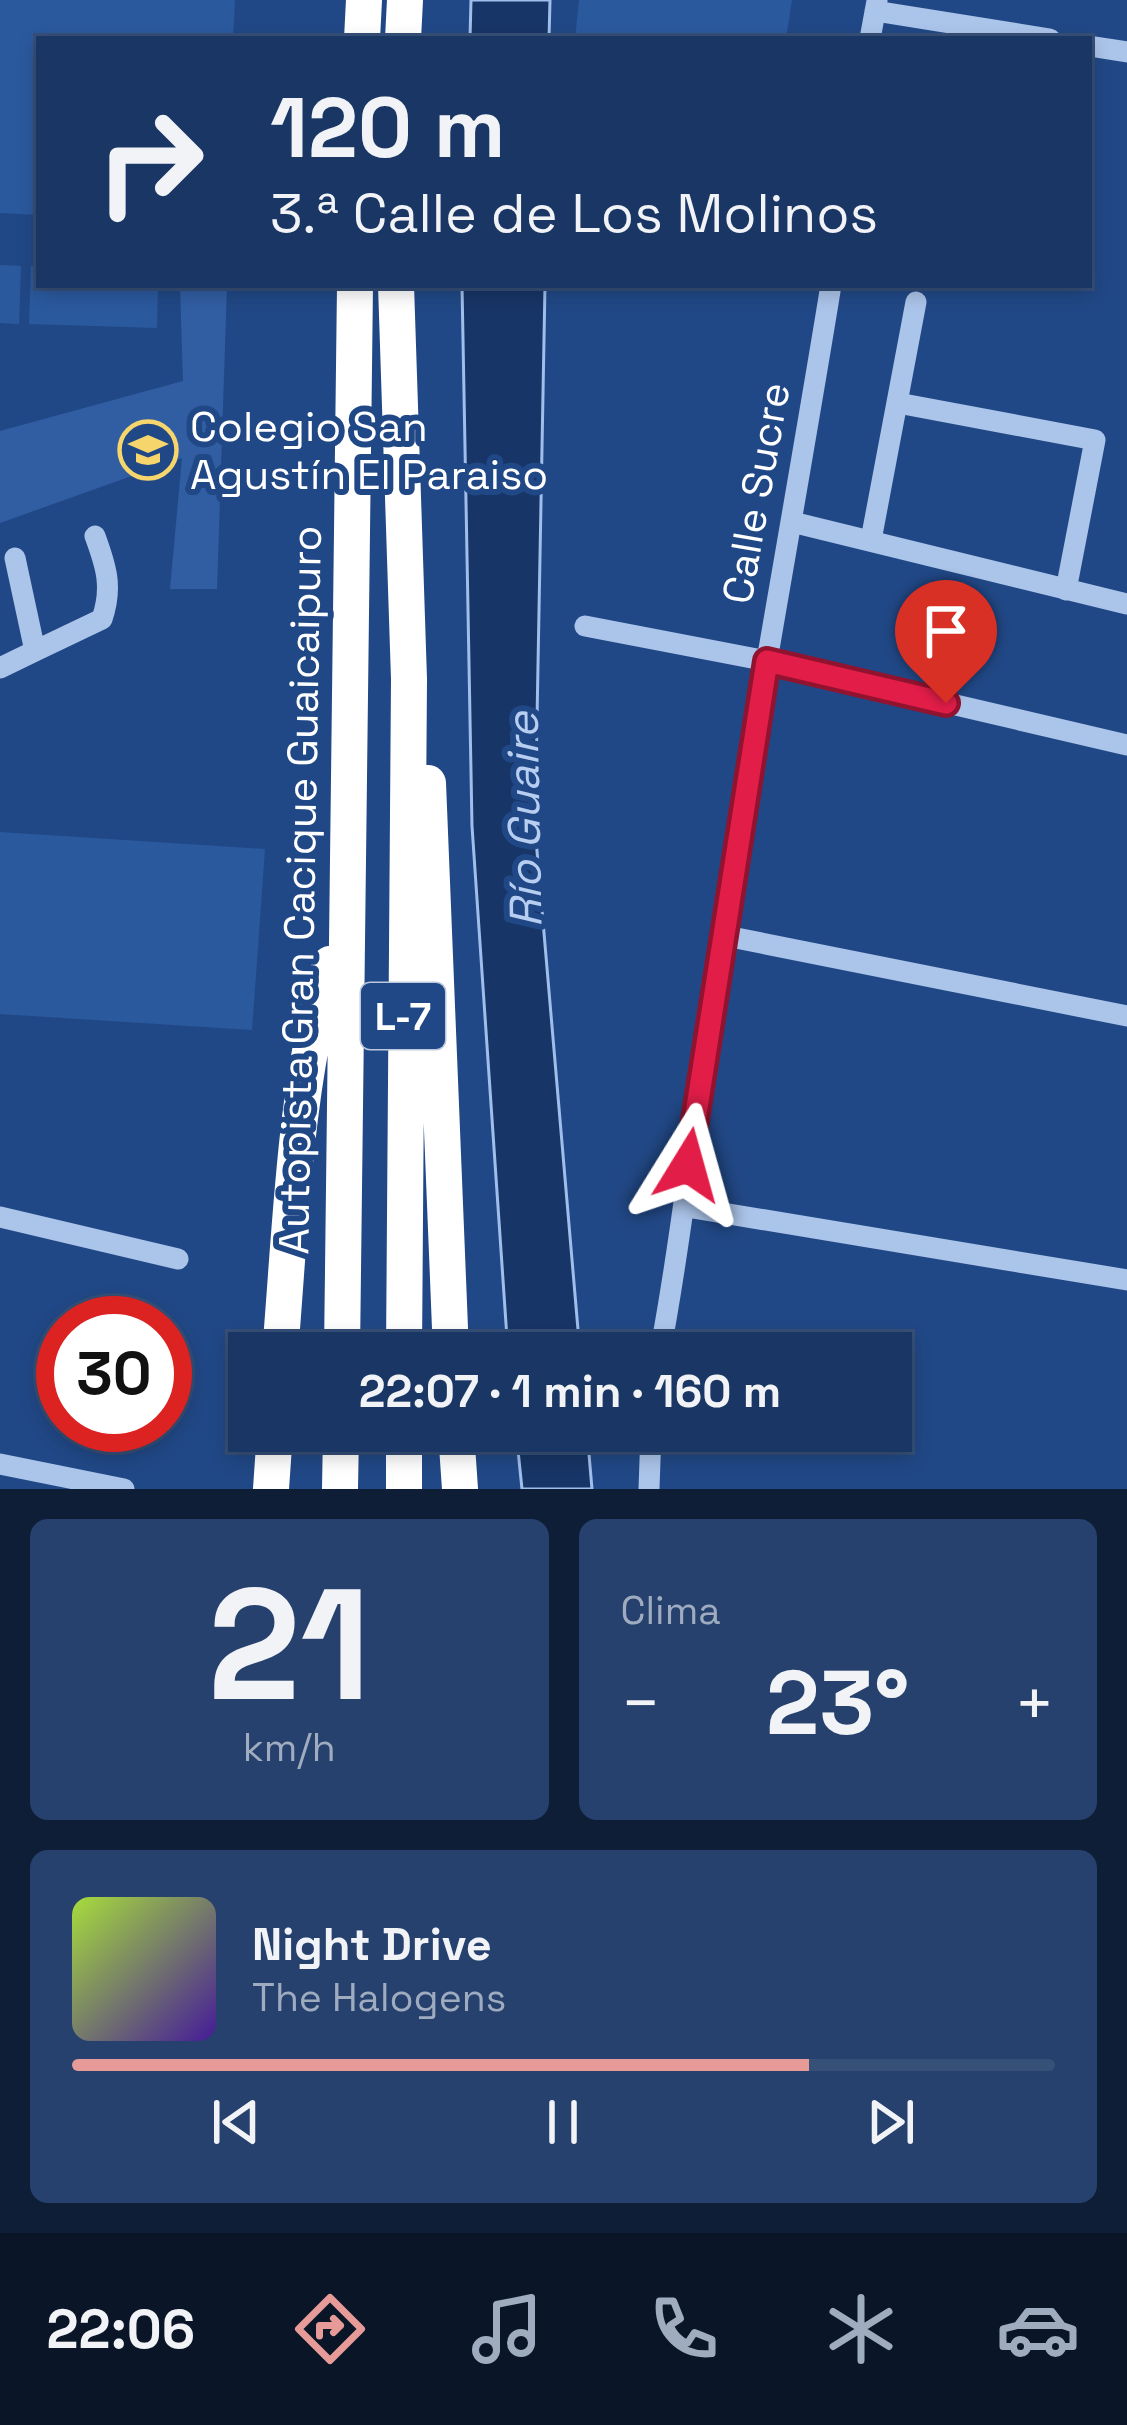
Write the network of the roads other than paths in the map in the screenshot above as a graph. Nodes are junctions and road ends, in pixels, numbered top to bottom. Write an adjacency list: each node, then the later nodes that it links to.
1 (364, 0): 5 (highway)
2 (405, 0): 6 (highway)
3 (876, 6): 4 (street); 7 (street)
4 (970, 32): 8 (street)
5 (362, 36)
6 (403, 36)
7 (871, 36)
8 (1016, 36)
9 (1092, 46): 10 (street)
10 (1127, 52)
11 (355, 288): 28 (highway, Autopista Gran Cacique Guaicaipuro / L-7)
12 (396, 288): 26 (highway, L-7)
13 (831, 288): 16 (street, Calle Sucre)
14 (916, 302): 15 (street)
15 (898, 403): 18 (street); 20 (street)
16 (792, 522): 18 (street); 24 (street, Calle Sucre)
17 (95, 536): 23 (street)
18 (872, 540): 20 (street)
19 (16, 558): 23 (street)
20 (1066, 590): 21 (street)
21 (1127, 604)
22 (585, 626): 24 (street)
23 (35, 651): 25 (street)
24 (767, 661): 27 (street); 29 (street, Calle Sucre)
25 (0, 668)
26 (409, 679): 37 (highway, L-7); 38 (highway)
27 (1127, 745)
28 (343, 920): 35 (highway); 36 (highway, Autopista Gran Cacique Guaicaipuro / L-7)
29 (721, 935): 30 (street); 31 (street, Calle Sucre)
30 (1127, 1016)
31 (687, 1207): 34 (street); 39 (street, Calle Sucre)
32 (0, 1217): 33 (street)
33 (178, 1259)
34 (1127, 1280)
35 (282, 1332)
36 (342, 1332)
37 (404, 1332)
38 (450, 1332)
39 (664, 1332)
40 (274, 1452): 47 (highway)
41 (341, 1452): 48 (highway)
42 (404, 1452): 49 (highway)
43 (457, 1452): 50 (highway)
44 (651, 1452): 51 (street)
45 (0, 1464): 46 (street)
46 (124, 1489)
47 (271, 1489)
48 (340, 1489)
49 (404, 1489)
50 (460, 1489)
51 (649, 1489)

